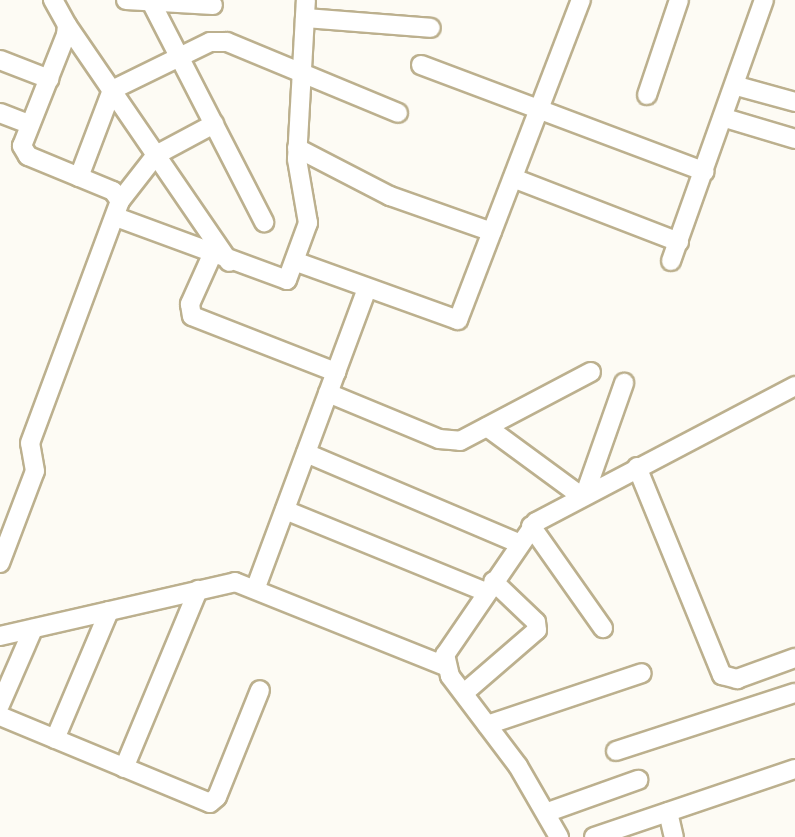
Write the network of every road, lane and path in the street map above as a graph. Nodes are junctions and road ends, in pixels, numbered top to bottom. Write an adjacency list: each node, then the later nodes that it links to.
1 (53, 0): 9 (street)
2 (126, 0): 6 (street)
3 (581, 0): 20 (street)
4 (679, 0): 18 (street)
5 (764, 0): 16 (street)
6 (150, 1): 7 (street); 11 (street)
7 (213, 5)
8 (306, 9): 10 (street); 14 (street)
9 (67, 25): 15 (street); 17 (street)
10 (431, 28)
11 (178, 55): 14 (street); 17 (street); 25 (street)
12 (0, 60): 15 (street)
13 (421, 65): 20 (street)
14 (302, 75): 22 (street); 27 (street)
15 (49, 79): 24 (street)
16 (737, 86): 19 (street); 23 (street)
17 (112, 90): 28 (street); 30 (street)
18 (647, 95)
19 (795, 102)
20 (538, 111): 29 (street); 31 (street)
21 (0, 113): 24 (street)
22 (398, 113)
23 (725, 118): 26 (street); 29 (street)
24 (29, 124): 30 (street)
25 (214, 124): 28 (street); 33 (street)
26 (795, 139)
27 (297, 148): 34 (street); 39 (street)
28 (156, 155): 32 (street); 38 (street)
29 (705, 172): 35 (street)
30 (79, 177): 32 (street)
31 (513, 178): 34 (street); 35 (street)
32 (118, 209): 36 (street); 53 (street)
33 (264, 222)
34 (492, 232): 40 (street)
35 (679, 242): 37 (street)
36 (212, 255): 38 (street); 41 (street)
37 (671, 261)
38 (229, 262): 39 (street)
39 (297, 262): 40 (street)
40 (367, 288): 41 (street)
41 (336, 372): 45 (street)
42 (591, 372): 46 (street)
43 (624, 383): 49 (street)
44 (795, 386): 48 (street)
45 (328, 393): 46 (street); 47 (street)
46 (487, 427): 49 (street)
47 (306, 453): 50 (street); 52 (street)
48 (637, 467): 49 (street); 61 (street)
49 (583, 495): 51 (street)
50 (285, 510): 54 (street); 55 (street)
51 (531, 526): 52 (street); 58 (street)
52 (518, 543): 54 (street)
53 (0, 563)
54 (489, 586): 62 (street); 65 (street)
55 (256, 587): 56 (street); 62 (street)
56 (198, 590): 57 (street); 72 (street)
57 (109, 611): 59 (street); 70 (street)
58 (603, 628)
59 (33, 629): 60 (street); 67 (street)
60 (0, 636)
61 (795, 658)
62 (445, 666): 65 (street)
63 (642, 673): 69 (street)
64 (260, 690): 72 (street)
65 (464, 693): 69 (street)
66 (795, 693): 71 (street)
67 (0, 705)
68 (0, 716): 70 (street)
69 (487, 724): 75 (street)
70 (55, 739): 72 (street)
71 (616, 751)
72 (124, 768)
73 (795, 769): 76 (street)
74 (639, 780): 75 (street)
75 (548, 812): 77 (street)
76 (668, 812): 78 (street); 79 (street)
77 (559, 837)
78 (594, 837)
79 (674, 837)

